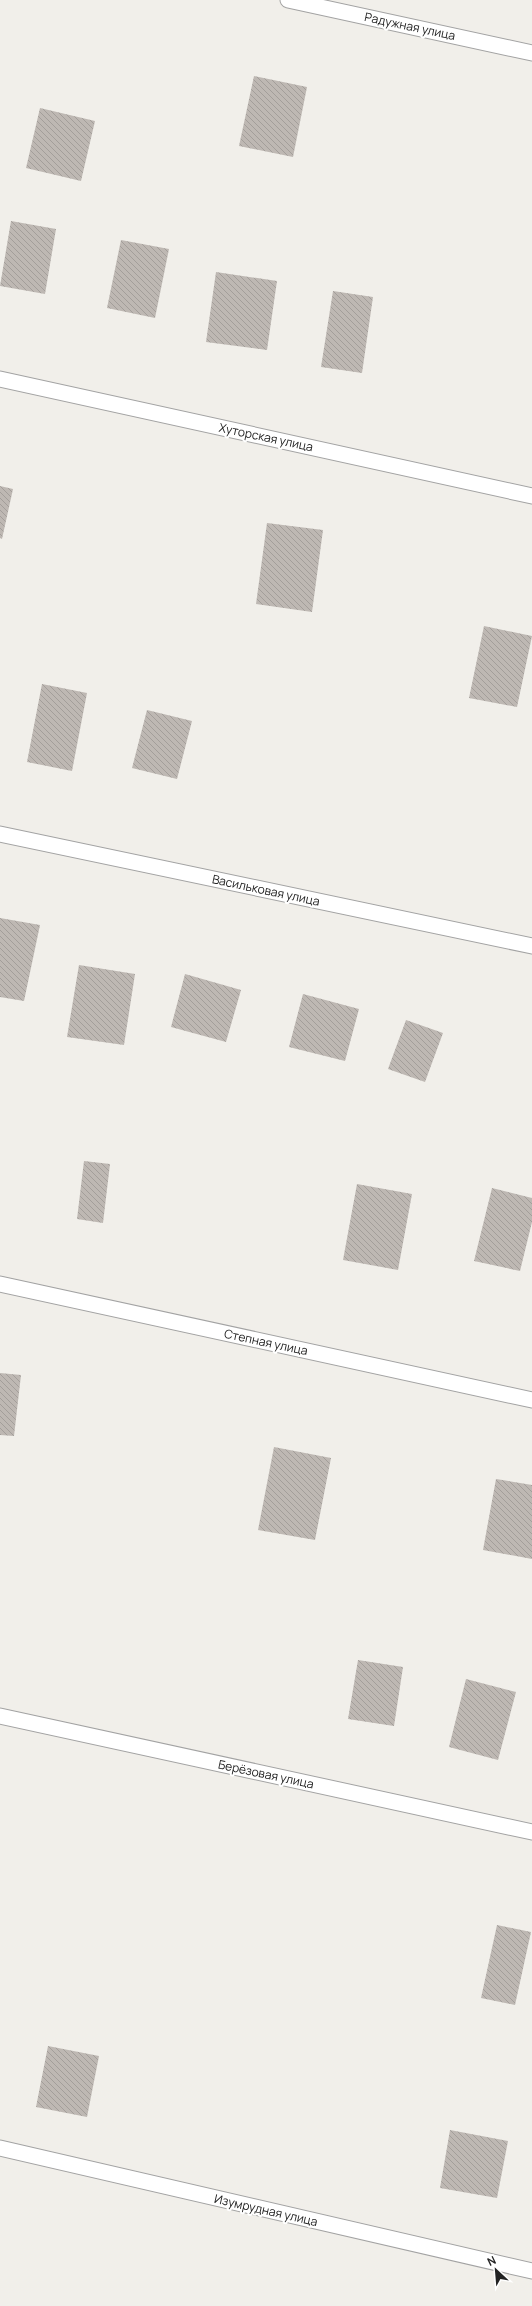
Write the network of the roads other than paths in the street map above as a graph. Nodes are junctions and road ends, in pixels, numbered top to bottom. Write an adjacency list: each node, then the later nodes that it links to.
1 (288, 0): 2 (lane, Радужная улица)
2 (532, 53)
3 (0, 379): 4 (lane, Хуторская улица)
4 (532, 496)
5 (0, 834): 6 (lane, Васильковая улица)
6 (532, 946)
7 (0, 1284): 8 (lane, Степная улица)
8 (532, 1400)
9 (0, 1716): 10 (lane, Берёзовая улица)
10 (532, 1832)
11 (0, 2148): 12 (lane, Изумрудная улица)
12 (532, 2271)

